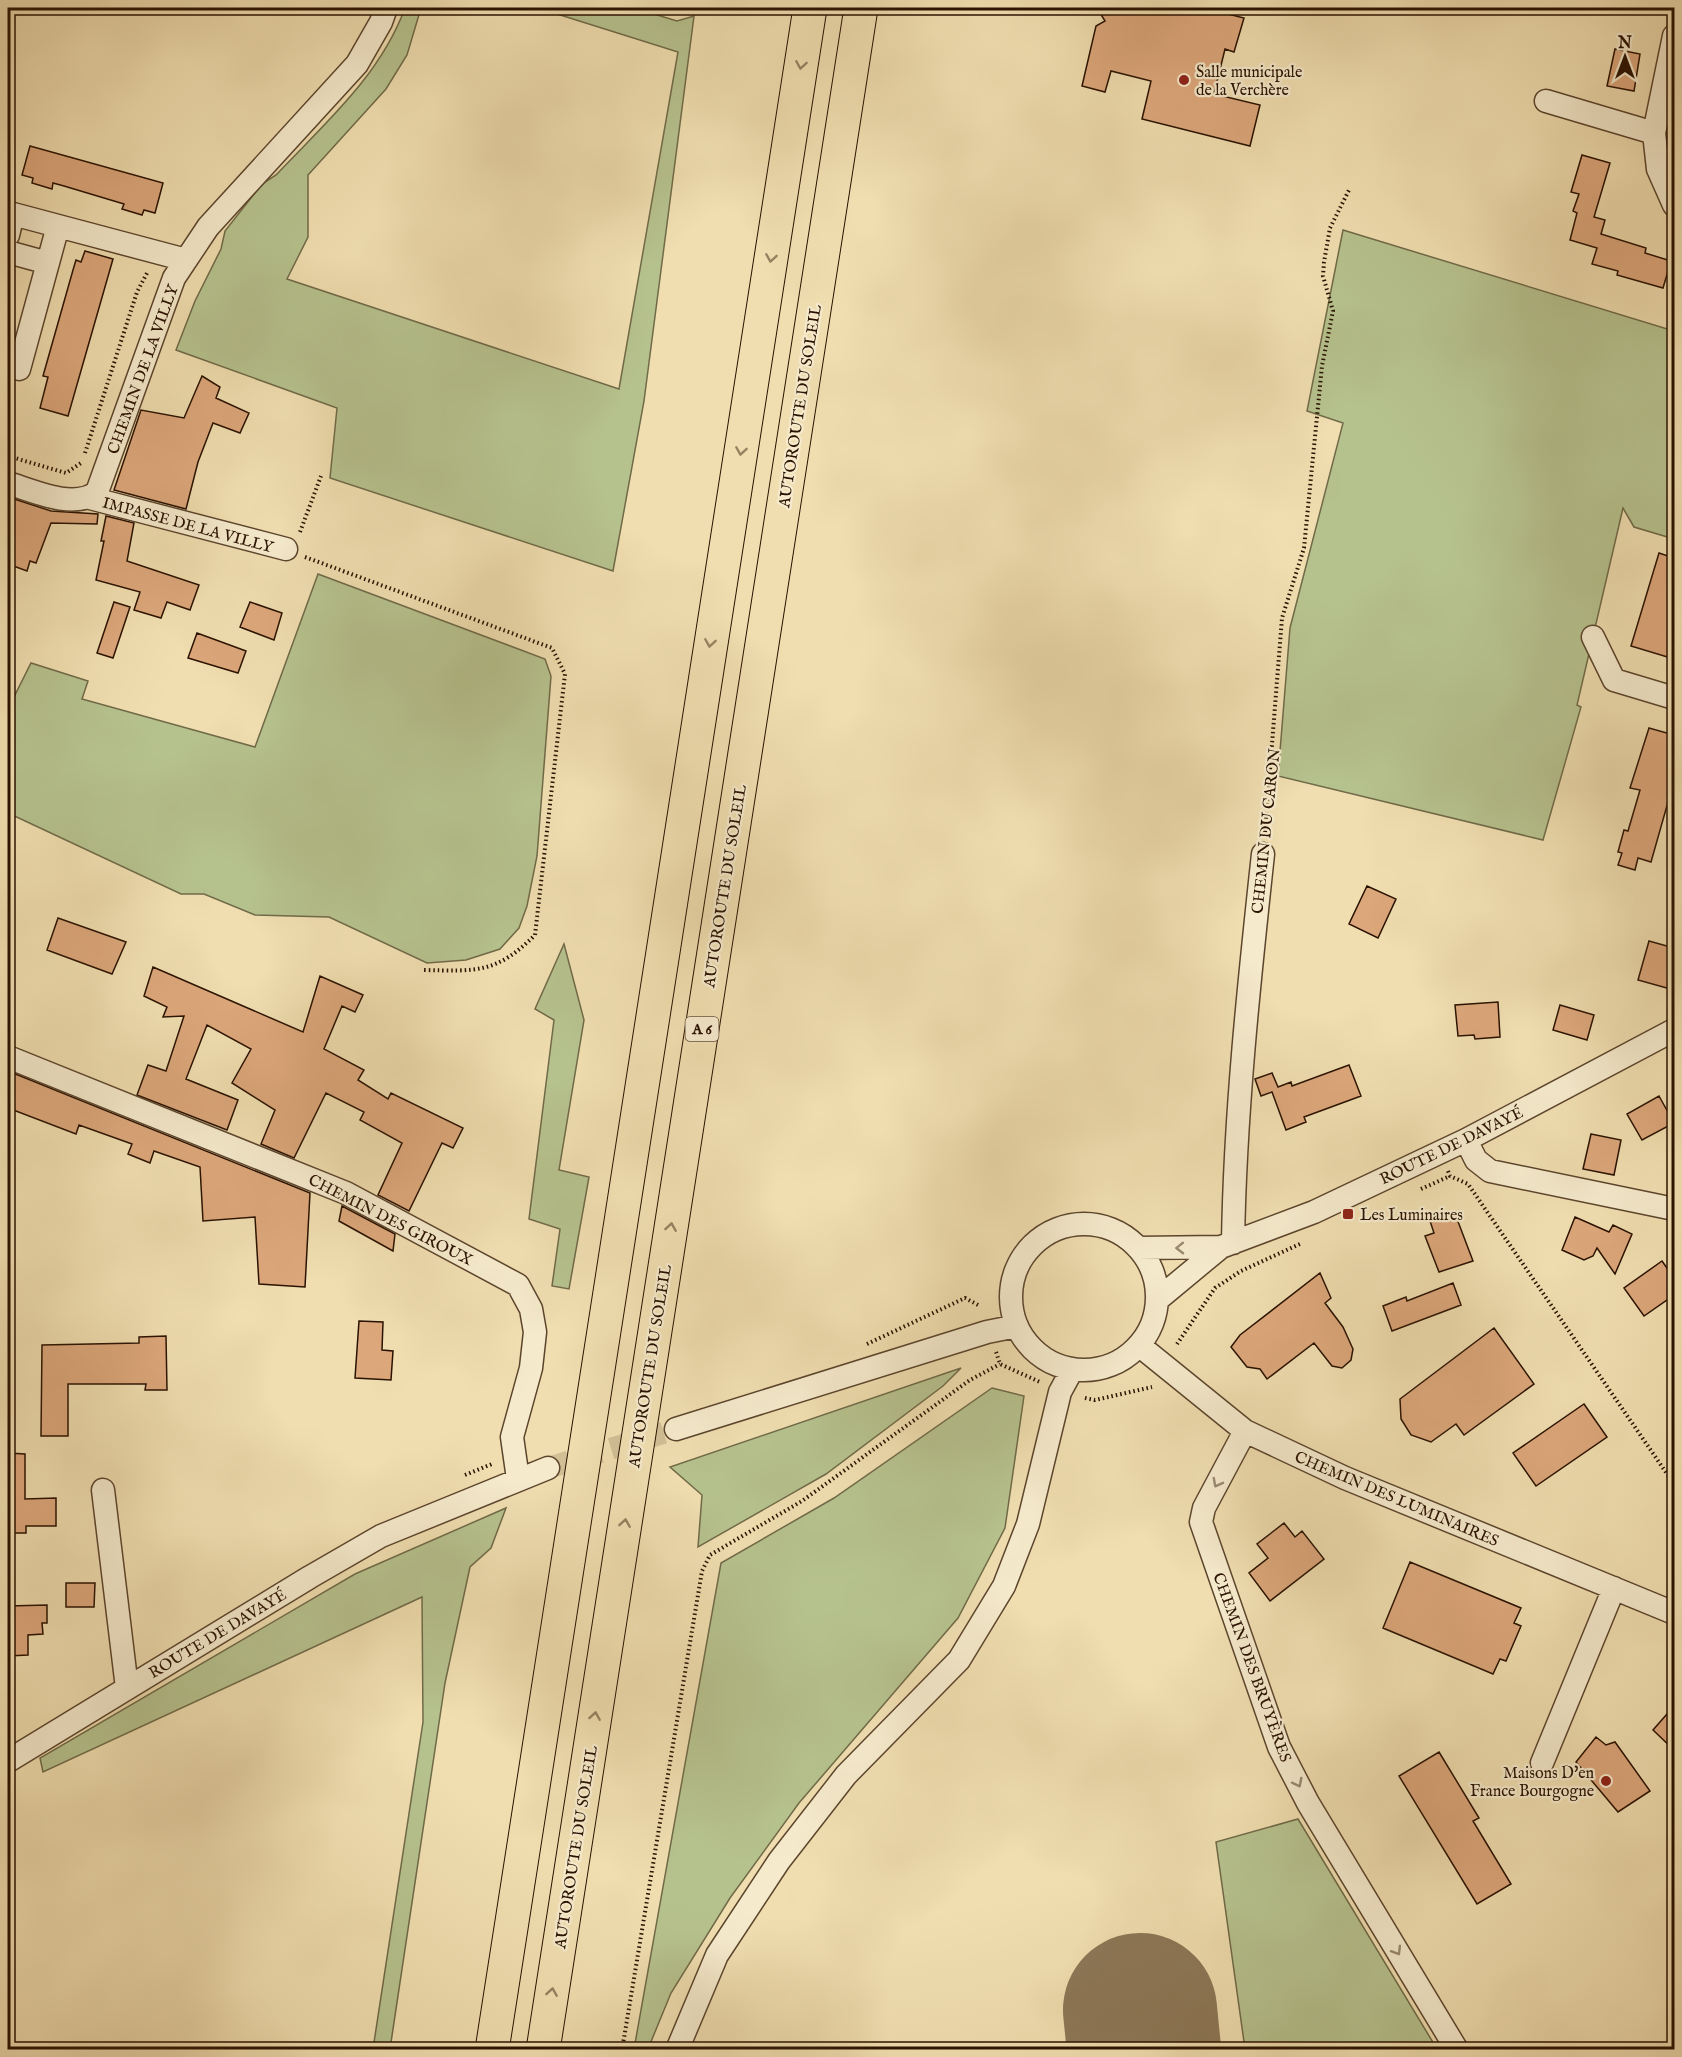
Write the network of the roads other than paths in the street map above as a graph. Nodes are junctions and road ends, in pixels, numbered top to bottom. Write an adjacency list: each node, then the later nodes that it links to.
1 (386, 8): 11 (street, CHEMIN DE LA VILLY)
2 (810, 8): 40 (highway, one-way to 40)
3 (861, 8): 41 (highway, AUTOROUTE DU SOLEIL / A 6, one-way to 3)
4 (1674, 36): 6 (street)
5 (1546, 101): 6 (street)
6 (1654, 133): 7 (street)
7 (1674, 205)
8 (58, 226): 9 (street); 11 (street); 12 (street)
9 (8, 235)
10 (8, 252): 12 (street)
11 (186, 260): 15 (street, CHEMIN DE LA VILLY)
12 (48, 263): 13 (street)
13 (8, 366)
14 (8, 483): 15 (street)
15 (90, 498): 16 (street, IMPASSE DE LA VILLY)
16 (286, 549)
17 (1593, 637): 18 (street)
18 (1674, 698)
19 (1263, 854): 24 (street, CHEMIN DU CARON)
20 (1674, 1030): 22 (street, ROUTE DE DAVAYÉ)
21 (8, 1057): 33 (street, CHEMIN DES GIROUX)
22 (1466, 1140): 23 (street); 24 (street, ROUTE DE DAVAYÉ)
23 (1674, 1209)
24 (1227, 1245): 25 (street, ROUTE DE DAVAYÉ, one-way to 25); 26 (street, ROUTE DE DAVAYÉ)
25 (1138, 1248): 26 (street); 27 (street)
26 (1157, 1300): 28 (street)
27 (1017, 1326): 29 (street); 30 (street)
28 (1140, 1346): 29 (street); 31 (street, CHEMIN DES LUMINAIRES)
29 (1072, 1370): 42 (street)
30 (676, 1429)
31 (1245, 1431): 35 (street, CHEMIN DES LUMINAIRES); 43 (street, CHEMIN DES BRUYÈRES, one-way to 43)
32 (548, 1468): 33 (street, ROUTE DE DAVAYÉ)
33 (518, 1479): 37 (street, ROUTE DE DAVAYÉ)
34 (103, 1490): 37 (street)
35 (1614, 1588): 36 (street, CHEMIN DES LUMINAIRES); 39 (street)
36 (1674, 1613)
37 (127, 1688): 38 (street, ROUTE DE DAVAYÉ)
38 (8, 1761)
39 (1542, 1763)
40 (492, 2049)
41 (543, 2049)
42 (677, 2049)
43 (1457, 2049)

